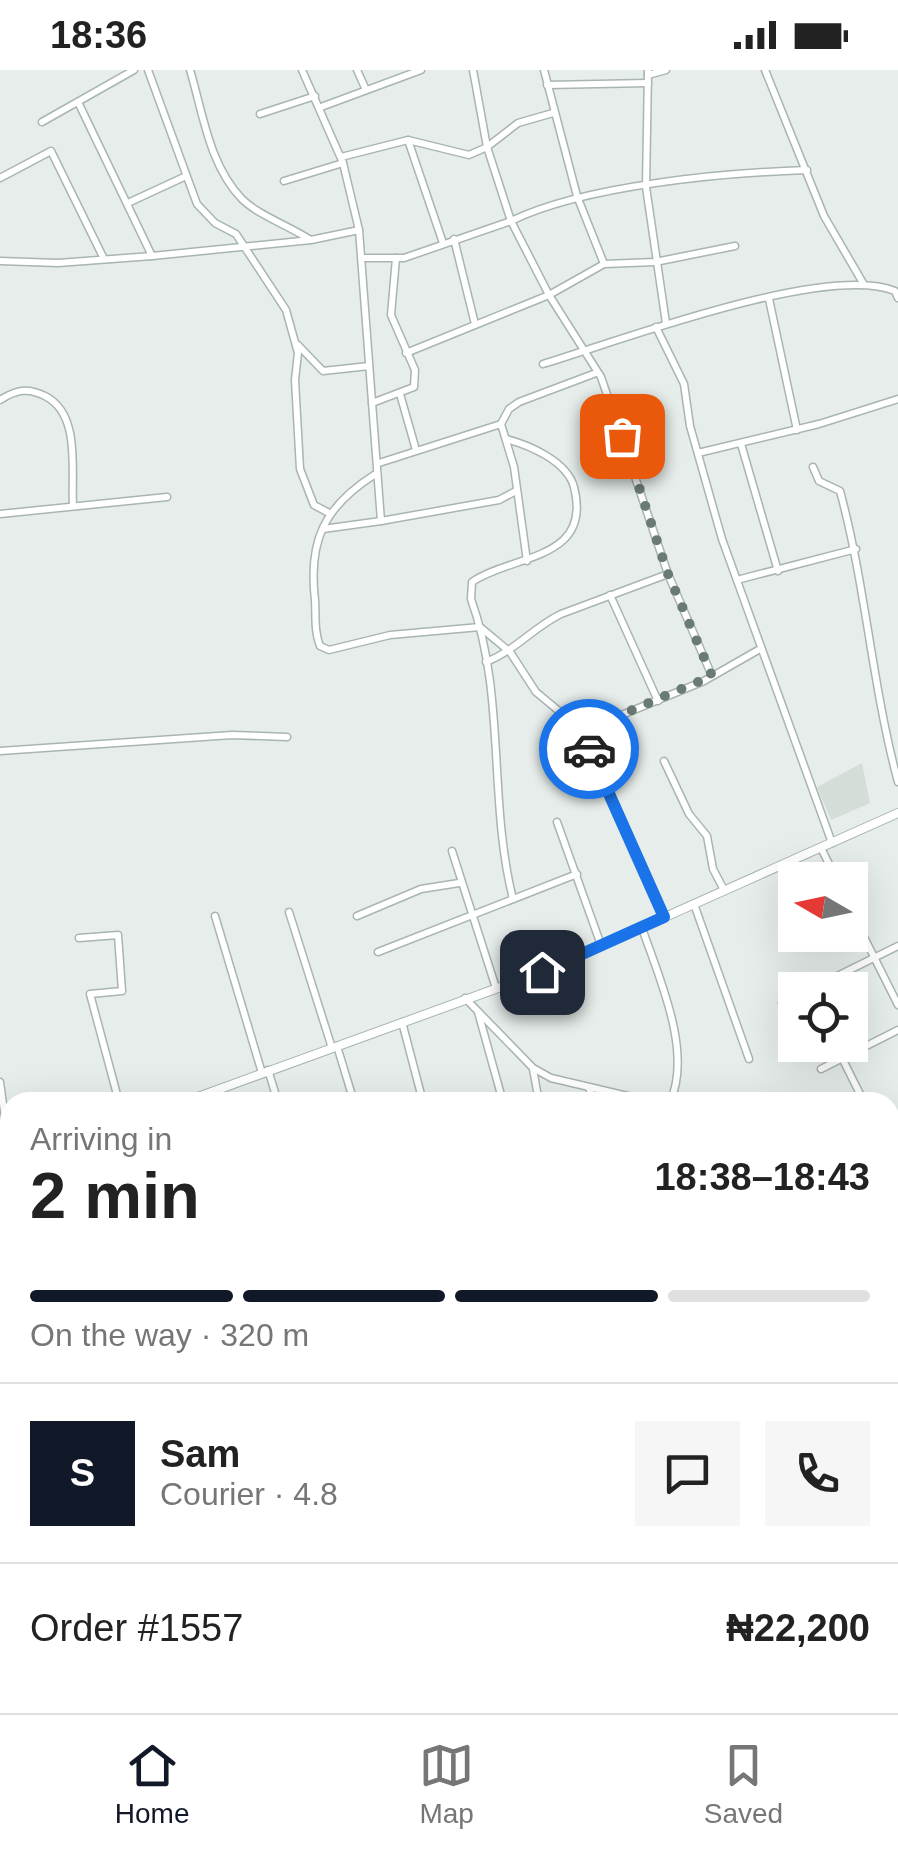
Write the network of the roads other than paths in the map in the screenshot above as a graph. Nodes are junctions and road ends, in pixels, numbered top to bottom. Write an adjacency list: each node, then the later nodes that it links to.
1 (134, 70): 15 (street)
2 (148, 70): 25 (street)
3 (190, 70): 33 (street)
4 (302, 70): 14 (street)
5 (357, 70): 13 (street)
6 (421, 70): 13 (street)
7 (473, 70): 21 (street)
8 (544, 70): 12 (street)
9 (666, 70): 11 (street)
10 (765, 70): 23 (street)
11 (648, 76): 12 (street); 27 (street)
12 (548, 85): 18 (street)
13 (366, 90): 16 (street)
14 (315, 96): 16 (street); 17 (street)
15 (78, 102): 19 (street); 29 (street)
16 (321, 107): 22 (street)
17 (260, 114)
18 (554, 114): 21 (street); 28 (street)
19 (42, 122)
20 (408, 140): 21 (street); 22 (street); 34 (street)
21 (487, 147): 30 (street)
22 (342, 160): 26 (street); 31 (street)
23 (806, 170): 27 (street); 44 (street)
24 (0, 178): 40 (street)
25 (184, 178): 29 (street); 35 (street)
26 (284, 180)
27 (646, 187): 28 (street); 42 (street)
28 (577, 196): 30 (street); 43 (street)
29 (130, 202): 37 (street)
30 (511, 221): 32 (street); 45 (street)
31 (359, 230): 33 (street); 38 (street)
32 (454, 239): 34 (street); 48 (street)
33 (311, 240): 35 (street)
34 (443, 243): 39 (street)
35 (245, 245): 37 (street); 51 (street)
36 (735, 246): 42 (street)
37 (152, 256): 40 (street)
38 (362, 258): 39 (street); 55 (street)
39 (396, 258): 53 (street)
40 (104, 259): 41 (street)
41 (0, 261)
42 (656, 262): 43 (street); 49 (street)
43 (604, 264): 45 (street)
44 (863, 284): 46 (street); 47 (street)
45 (548, 295): 48 (street); 52 (street)
46 (898, 298)
47 (769, 300): 49 (street); 62 (street)
48 (475, 324): 53 (street)
49 (666, 324): 50 (street)
50 (656, 327): 52 (street); 66 (street)
51 (296, 343): 55 (street); 74 (street)
52 (584, 351): 54 (street); 56 (street)
53 (406, 353): 57 (street)
54 (543, 364)
55 (369, 366): 60 (street)
56 (596, 373): 61 (street); 80 (street)
57 (400, 394): 60 (street); 65 (street)
58 (0, 400): 72 (street)
59 (898, 400): 62 (street)
60 (372, 403): 67 (street)
61 (501, 424): 63 (street); 65 (street)
62 (797, 430): 64 (street)
63 (506, 439): 70 (street); 78 (street)
64 (741, 444): 66 (street); 79 (street)
65 (416, 450): 67 (street)
66 (698, 453): 81 (street)
67 (379, 463): 69 (street)
68 (813, 467): 77 (street)
69 (374, 475): 74 (street); 75 (street)
70 (516, 491): 75 (street); 78 (street)
71 (167, 497): 72 (street)
72 (73, 506): 73 (street)
73 (0, 514)
74 (329, 514): 76 (street)
75 (381, 522): 76 (street)
76 (322, 529): 83 (street)
77 (856, 549): 79 (street); 93 (street)
78 (527, 561): 83 (street)
79 (778, 570): 81 (street)
80 (668, 574): 82 (street); 87 (street)
81 (737, 580): 84 (street)
82 (610, 595): 85 (street); 88 (street)
83 (480, 627): 85 (street); 86 (street)
84 (760, 649): 87 (street); 96 (street)
85 (510, 652): 86 (street); 89 (street)
86 (486, 662): 103 (street)
87 (712, 676): 88 (street)
88 (658, 702): 89 (street)
89 (583, 731): 109 (street)
90 (287, 736): 91 (street)
91 (0, 751)
92 (664, 761): 102 (street)
93 (898, 782)
94 (898, 813): 96 (street)
95 (557, 822): 100 (street)
96 (832, 843): 97 (street)
97 (821, 848): 99 (street); 102 (street)
98 (452, 851): 101 (street)
99 (828, 862)
100 (577, 874): 103 (street); 112 (street)
101 (460, 882): 106 (street); 108 (street)
102 (724, 890): 104 (street)
103 (513, 898): 106 (street)
104 (694, 904): 109 (street); 126 (street)
105 (288, 912): 125 (street)
106 (471, 914): 115 (street); 118 (street)
107 (215, 916): 131 (street)
108 (357, 916)
109 (664, 917): 110 (street)
110 (642, 928): 112 (street); 142 (street)
111 (80, 938): 133 (street)
112 (600, 945): 118 (street)
113 (868, 946): 116 (street)
114 (898, 946): 116 (street)
115 (378, 952)
116 (874, 959): 117 (street); 120 (street)
117 (847, 972)
118 (496, 988): 119 (street)
119 (464, 998): 121 (street); 122 (street)
120 (898, 1005)
121 (477, 1008): 129 (street); 138 (street)
122 (402, 1020): 125 (street); 137 (street)
123 (898, 1030): 124 (street)
124 (868, 1045)
125 (335, 1046): 131 (street); 136 (street)
126 (748, 1059)
127 (835, 1062): 130 (street)
128 (844, 1062): 143 (street)
129 (533, 1068): 132 (street); 139 (street)
130 (821, 1070)
131 (265, 1072): 134 (street); 135 (street)
132 (590, 1088): 140 (street); 141 (street)
133 (116, 1092)
134 (211, 1092)
135 (274, 1092)
136 (351, 1092)
137 (420, 1092)
138 (499, 1092)
139 (537, 1092)
140 (591, 1092)
141 (608, 1092)
142 (675, 1092)
143 (859, 1092)

